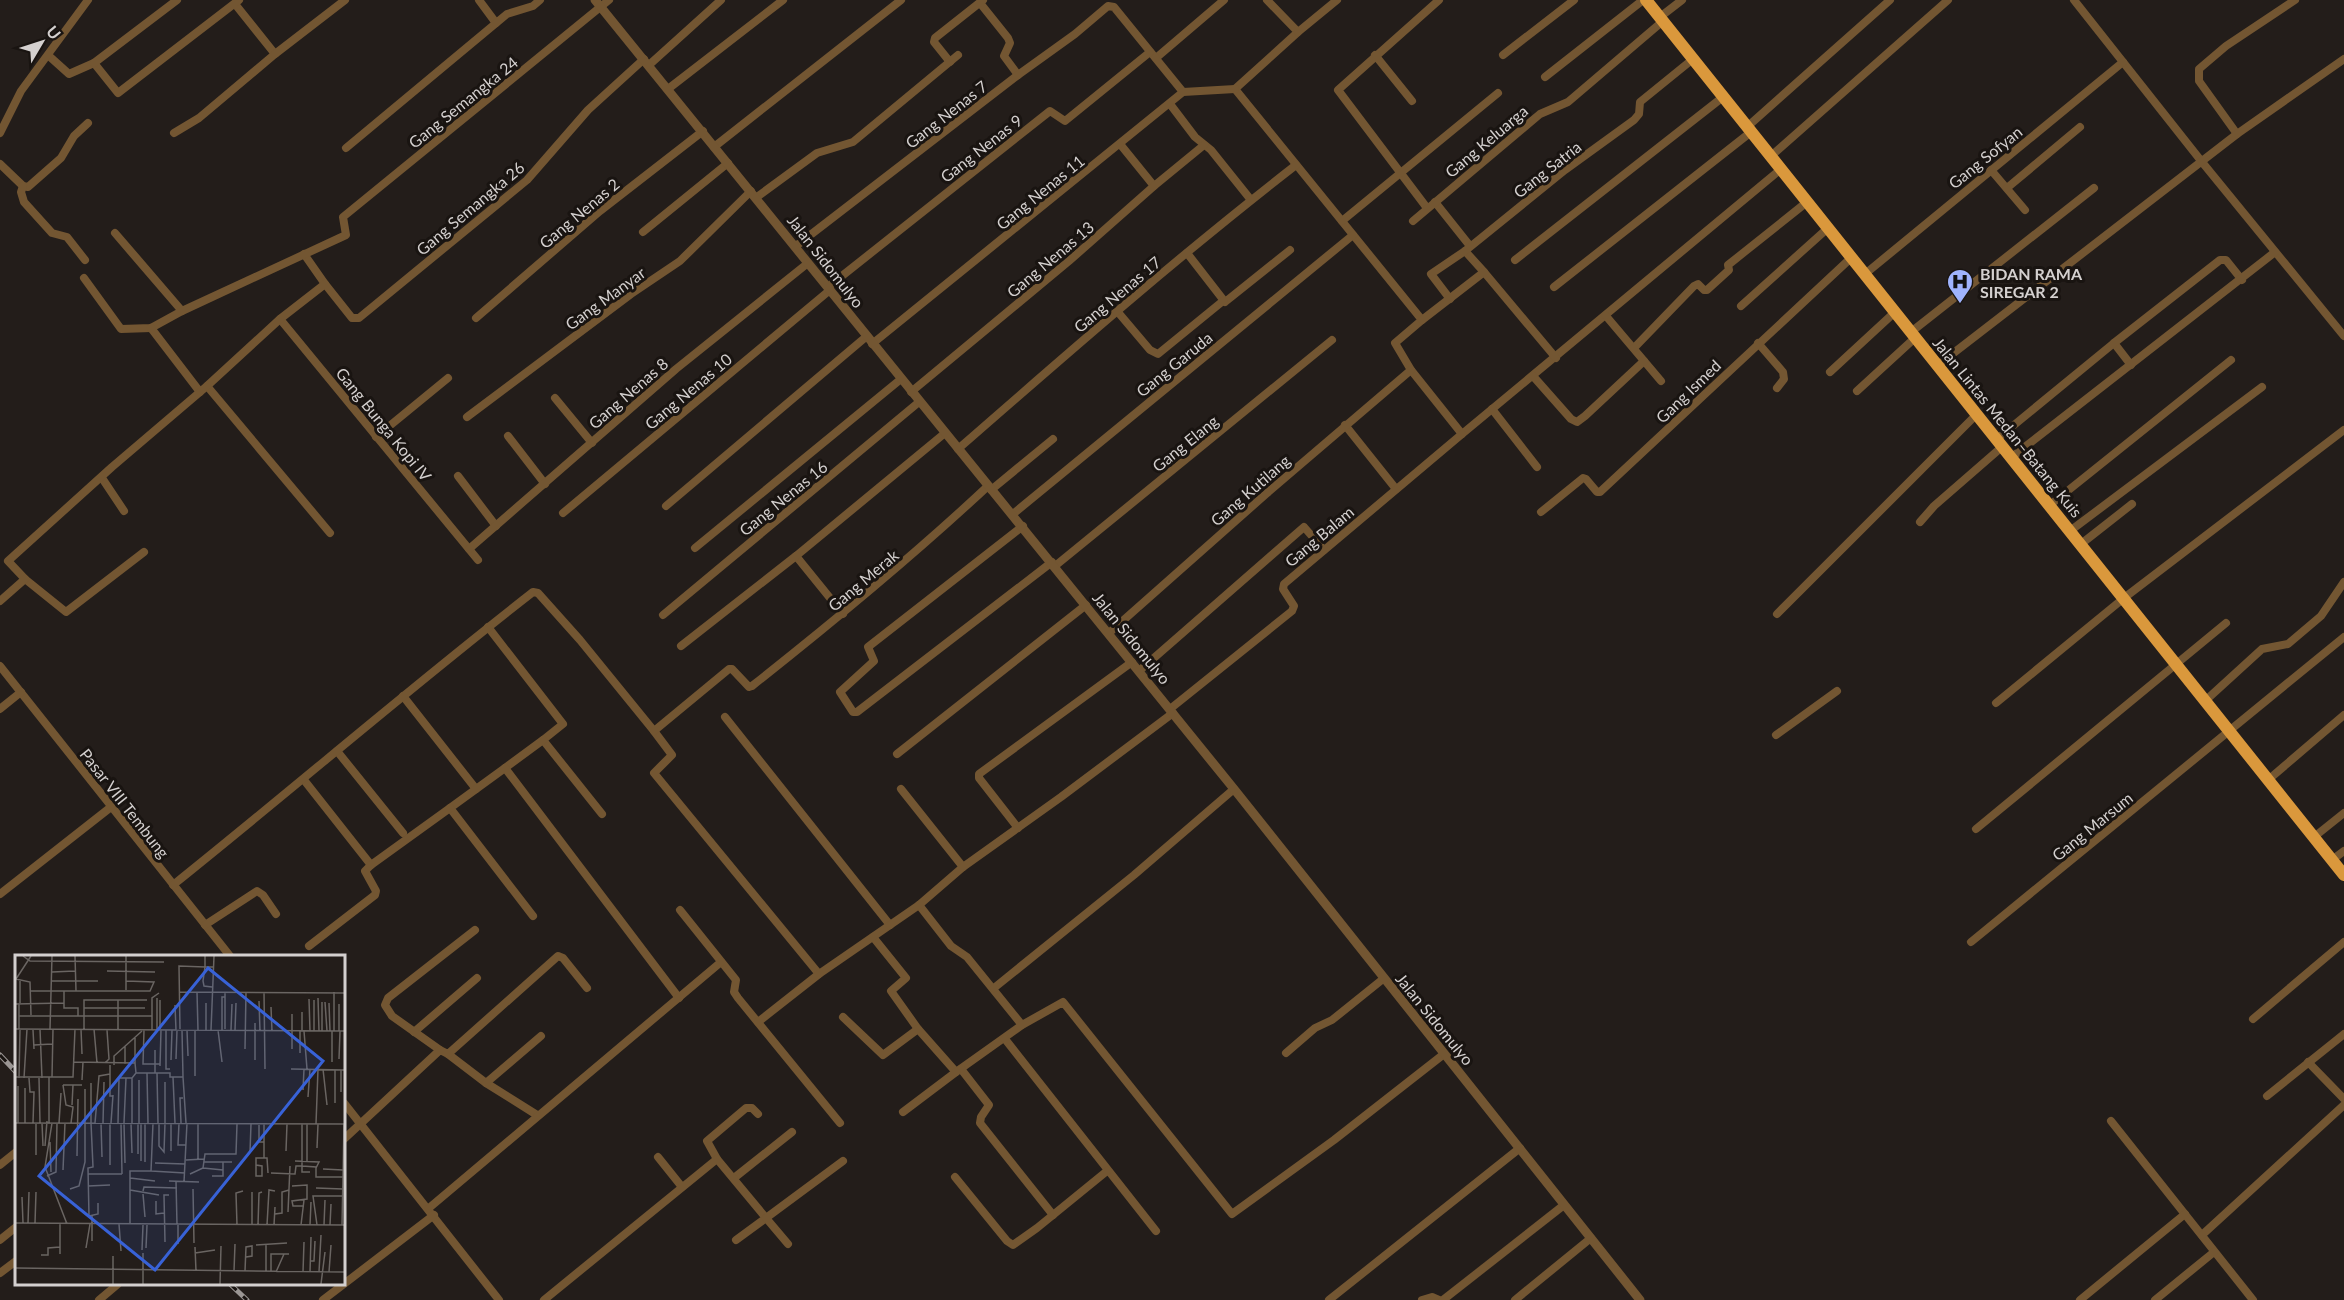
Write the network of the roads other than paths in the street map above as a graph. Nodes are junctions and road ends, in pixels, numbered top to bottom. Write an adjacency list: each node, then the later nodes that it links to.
1 (88, 0): 32 (street)
2 (177, 0): 38 (street)
3 (345, 0): 27 (street)
4 (479, 0): 25 (street)
5 (540, 0): 25 (street)
6 (609, 0): 23 (street, Gang Semangka 24)
7 (721, 0): 35 (street, Gang Semangka 26)
8 (783, 0): 41 (street)
9 (901, 0): 57 (street)
10 (1224, 0): 29 (street)
11 (1267, 0): 26 (street)
12 (1337, 0): 26 (street)
13 (1439, 0): 30 (street)
14 (1574, 0): 31 (street)
15 (1644, 0): 24 (highway, Jalan Lintas Medan–Batang Kuis); 40 (street)
16 (1682, 0): 24 (street, Gang Keluarga)
17 (1890, 0): 50 (street)
18 (1948, 0): 59 (street)
19 (2074, 0): 37 (street)
20 (2295, 0): 54 (street)
21 (982, 1): 36 (street); 39 (street)
22 (237, 2): 27 (street); 38 (street)
23 (598, 3): 35 (street, Jalan Sidomulyo); 88 (street, Gang Semangka 24)
24 (1662, 19): 33 (highway, Jalan Lintas Medan–Batang Kuis); 73 (street, Gang Keluarga)
25 (496, 23): 58 (street)
26 (1298, 32): 42 (street)
27 (275, 54): 53 (street)
28 (958, 55): 36 (street, Gang Manyar)
29 (1153, 55): 39 (street, Gang Nenas 7); 43 (street); 99 (street, Gang Nenas 9)
30 (1375, 55): 46 (street); 66 (street)
31 (1503, 55)
32 (49, 56): 38 (street); 52 (street)
33 (1693, 59): 45 (highway, Jalan Lintas Medan–Batang Kuis); 84 (street, Gang Satria)
34 (2344, 59): 54 (street)
35 (646, 62): 41 (street, Jalan Sidomulyo); 97 (street, Gang Semangka 26)
36 (950, 62): 71 (street, Gang Manyar)
37 (2122, 62): 60 (street); 65 (street, Gang Sofyan)
38 (94, 63)
39 (1018, 75): 83 (street, Gang Nenas 7)
40 (1545, 77)
41 (668, 89): 51 (street, Jalan Sidomulyo)
42 (1235, 89): 43 (street); 63 (street)
43 (1183, 92): 47 (street, Gang Nenas 11)
44 (1498, 93): 66 (street)
45 (1724, 97): 50 (highway, Jalan Lintas Medan–Batang Kuis); 91 (street)
46 (1412, 101)
47 (1170, 104): 55 (street, Gang Nenas 11); 56 (street)
48 (88, 123): 67 (street)
49 (2080, 127): 69 (street)
50 (1749, 129): 59 (highway, Jalan Lintas Medan–Batang Kuis); 98 (street)
51 (703, 131): 57 (street, Jalan Sidomulyo); 107 (street, Gang Nenas 2)
52 (0, 133)
53 (174, 133)
54 (2237, 134): 60 (street)
55 (1120, 144): 68 (street); 113 (street, Gang Nenas 11)
56 (1204, 145): 68 (street, Gang Nenas 13); 72 (street)
57 (714, 147): 61 (street, Jalan Sidomulyo)
58 (346, 148)
59 (1770, 156): 64 (highway, Jalan Lintas Medan–Batang Kuis)
60 (2202, 162): 86 (street); 121 (street)
61 (728, 163): 71 (street, Jalan Sidomulyo); 80 (street)
62 (0, 164): 67 (street)
63 (1296, 165): 72 (street, Gang Nenas 17); 77 (street)
64 (1781, 169): 74 (highway, Jalan Lintas Medan–Batang Kuis); 106 (street, Gang Balam)
65 (1991, 170): 69 (street); 94 (street, Gang Sofyan)
66 (1400, 173): 75 (street); 77 (street)
67 (23, 186): 90 (street)
68 (1154, 186): 133 (street, Gang Nenas 13)
69 (2007, 188): 76 (street)
70 (2094, 188): 111 (street)
71 (754, 194): 83 (street, Jalan Sidomulyo); 138 (street, Gang Manyar)
72 (1251, 200): 87 (street, Gang Nenas 17)
73 (1435, 202): 75 (street, Gang Keluarga); 84 (street)
74 (1807, 202): 79 (highway, Jalan Lintas Medan–Batang Kuis); 117 (street)
75 (1427, 208): 78 (street, Gang Keluarga)
76 (2025, 210)
77 (1342, 221): 82 (street)
78 (1413, 221)
79 (1828, 228): 89 (highway, Jalan Lintas Medan–Batang Kuis); 102 (street)
80 (643, 232)
81 (115, 233): 103 (street)
82 (1353, 235): 109 (street); 162 (street, Gang Garuda)
83 (796, 246): 92 (street, Jalan Sidomulyo)
84 (1467, 249): 93 (street); 100 (street, Gang Satria)
85 (1290, 250): 101 (street)
86 (2276, 252): 96 (street); 112 (street)
87 (1187, 253): 101 (street); 104 (street, Gang Nenas 17)
88 (304, 254): 97 (street); 103 (street)
89 (1852, 257): 94 (highway, Jalan Lintas Medan–Batang Kuis); 115 (street, Gang Ismed)
90 (85, 260)
91 (1515, 260)
92 (808, 263): 99 (street, Jalan Sidomulyo); 147 (street, Gang Nenas 8)
93 (1484, 272): 100 (street); 118 (street)
94 (1865, 274): 105 (highway, Jalan Lintas Medan–Batang Kuis)
95 (84, 278): 110 (street)
96 (2242, 280): 116 (street); 122 (street)
97 (325, 284): 108 (street)
98 (1554, 287)
99 (829, 288): 113 (street, Jalan Sidomulyo); 161 (street, Gang Nenas 10)
100 (1449, 299): 109 (street)
101 (1223, 301): 104 (street)
102 (1741, 306)
103 (182, 311): 110 (street)
104 (1117, 311): 148 (street, Gang Nenas 17)
105 (1895, 312): 111 (highway, Jalan Lintas Medan–Batang Kuis); 124 (street)
106 (1606, 316): 117 (street); 118 (street, Gang Balam)
107 (476, 318)
108 (280, 319): 131 (street); 143 (street, Gang Bunga Kopi IV)
109 (1422, 320): 123 (street)
110 (151, 328): 131 (street)
111 (1913, 334): 121 (highway, Jalan Lintas Medan–Batang Kuis); 132 (street)
112 (2344, 336)
113 (869, 340): 127 (street, Jalan Sidomulyo); 158 (street, Gang Nenas 11)
114 (1332, 340): 175 (street, Gang Elang)
115 (1758, 343): 130 (street); 160 (street, Gang Ismed)
116 (2114, 343): 122 (street); 146 (street)
117 (1634, 348): 120 (street)
118 (1556, 358): 125 (street, Gang Balam)
119 (2231, 360): 157 (street)
120 (1644, 361): 125 (street); 128 (street)
121 (1938, 365): 137 (highway, Jalan Lintas Medan–Batang Kuis)
122 (2131, 365): 149 (street)
123 (1412, 370): 139 (street, Gang Kutilang); 142 (street)
124 (1830, 372)
125 (1533, 376): 136 (street, Gang Balam)
126 (448, 378): 143 (street)
127 (901, 379): 133 (street, Jalan Sidomulyo); 170 (street)
128 (1661, 381)
129 (2262, 387): 166 (street)
130 (1777, 388)
131 (204, 389): 152 (street); 167 (street)
132 (1857, 391)
133 (911, 392): 135 (street, Jalan Sidomulyo)
134 (555, 398): 147 (street)
135 (919, 402): 141 (street, Jalan Sidomulyo); 183 (street, Gang Nenas 16)
136 (1492, 409): 142 (street, Gang Balam); 150 (street)
137 (1977, 414): 146 (highway, Jalan Lintas Medan–Batang Kuis); 182 (street)
138 (467, 417)
139 (1345, 425): 155 (street); 186 (street, Gang Kutilang)
140 (2344, 430): 178 (street)
141 (945, 433): 148 (street, Jalan Sidomulyo); 173 (street)
142 (1462, 434): 155 (street, Gang Balam)
143 (376, 436): 169 (street, Gang Bunga Kopi IV)
144 (508, 436): 153 (street)
145 (1053, 439): 154 (street, Gang Merak)
146 (2000, 442): 149 (highway, Jalan Lintas Medan–Batang Kuis); 163 (street)
147 (592, 443): 153 (street, Gang Nenas 8)
148 (958, 449): 154 (street, Jalan Sidomulyo)
149 (2012, 457): 157 (highway, Jalan Lintas Medan–Batang Kuis)
150 (1537, 467)
151 (458, 476): 164 (street)
152 (102, 478): 159 (street); 176 (street)
153 (545, 484): 164 (street, Gang Nenas 8)
154 (989, 488): 162 (street, Jalan Sidomulyo); 181 (street, Gang Merak)
155 (1396, 489): 171 (street, Gang Balam)
156 (2132, 504): 168 (street)
157 (2050, 505): 166 (highway, Jalan Lintas Medan–Batang Kuis)
158 (666, 506)
159 (124, 511)
160 (1541, 512)
161 (563, 513)
162 (1013, 514): 165 (street, Jalan Sidomulyo)
163 (1920, 522)
164 (496, 526): 169 (street, Gang Nenas 8)
165 (1023, 526): 175 (street, Jalan Sidomulyo); 175 (street, Gang Elang)
166 (2070, 531): 168 (highway, Jalan Lintas Medan–Batang Kuis)
167 (330, 533)
168 (2080, 544): 178 (highway, Jalan Lintas Medan–Batang Kuis)
169 (468, 548): 174 (street, Gang Bunga Kopi IV)
170 (695, 548)
171 (1324, 550): 192 (street); 199 (street, Gang Balam)
172 (144, 552): 176 (street)
173 (796, 556): 181 (street); 188 (street)
174 (478, 560)
175 (1053, 564): 180 (street, Jalan Sidomulyo)
176 (25, 579): 179 (street)
177 (2344, 582): 196 (street)
178 (2124, 597): 190 (highway, Jalan Lintas Medan–Batang Kuis); 197 (street)
179 (0, 601)
180 (1086, 605): 186 (street, Jalan Sidomulyo); 207 (street)
181 (843, 614): 202 (street, Gang Merak)
182 (1777, 614)
183 (663, 615)
184 (2226, 623): 190 (street)
185 (488, 627): 195 (street); 202 (street); 205 (street)
186 (1109, 633): 189 (street, Jalan Sidomulyo)
187 (2344, 637): 203 (street, Gang Marsum)
188 (681, 646)
189 (1132, 662): 192 (street, Jalan Sidomulyo); 218 (street)
190 (2176, 663): 196 (highway, Jalan Lintas Medan–Batang Kuis); 219 (street)
191 (0, 666): 194 (street, Pasar VIII Tembung)
192 (1139, 671): 199 (street, Jalan Sidomulyo)
193 (1837, 691): 204 (street)
194 (21, 692): 198 (street); 214 (street, Pasar VIII Tembung)
195 (403, 696): 206 (street); 211 (street)
196 (2205, 701): 203 (highway, Jalan Lintas Medan–Batang Kuis)
197 (1996, 703)
198 (0, 709)
199 (1172, 711): 213 (street, Jalan Sidomulyo); 218 (street)
200 (2344, 715): 210 (street)
201 (725, 717): 234 (street)
202 (654, 731): 242 (street)
203 (2230, 732): 210 (highway, Jalan Lintas Medan–Batang Kuis); 237 (street, Gang Marsum)
204 (1776, 735)
205 (543, 741): 208 (street); 217 (street)
206 (337, 751): 209 (street); 220 (street)
207 (897, 754)
208 (505, 768): 211 (street); 247 (street)
209 (304, 780): 224 (street); 227 (street)
210 (2268, 780): 221 (highway, Jalan Lintas Medan–Batang Kuis)
211 (476, 789): 215 (street)
212 (901, 789): 225 (street)
213 (1234, 789): 244 (street, Jalan Sidomulyo); 246 (street)
214 (111, 807): 227 (street, Pasar VIII Tembung); 228 (street)
215 (450, 808): 224 (street); 232 (street)
216 (2344, 813): 221 (street)
217 (602, 814)
218 (1018, 828): 225 (street)
219 (1976, 828)
220 (403, 833)
221 (2314, 837): 223 (highway, Jalan Lintas Medan–Batang Kuis)
222 (2344, 851): 223 (street)
223 (2332, 860): 226 (highway, Jalan Lintas Medan–Batang Kuis)
224 (371, 865): 239 (street)
225 (963, 867): 229 (street)
226 (2344, 874)
227 (173, 885): 233 (street, Pasar VIII Tembung)
228 (0, 894)
229 (919, 905): 234 (street); 246 (street)
230 (680, 910): 241 (street)
231 (276, 914): 233 (street)
232 (533, 916)
233 (205, 925): 240 (street, Pasar VIII Tembung)
234 (890, 926): 236 (street)
235 (475, 930): 253 (street)
236 (873, 937): 242 (street); 252 (street)
237 (1971, 942)
238 (2344, 942): 249 (street)
239 (309, 946)
240 (228, 955)
241 (721, 962): 247 (street); 250 (street)
242 (819, 974): 250 (street)
243 (477, 978): 253 (street)
244 (1383, 978): 258 (street); 259 (street, Jalan Sidomulyo)
245 (587, 988): 257 (street)
246 (994, 988): 251 (street)
247 (679, 998): 269 (street)
248 (843, 1017): 252 (street)
249 (2253, 1018)
250 (758, 1023): 271 (street)
251 (1022, 1025): 256 (street); 259 (street)
252 (918, 1029): 261 (street)
253 (414, 1032): 257 (street)
254 (2344, 1034): 260 (street)
255 (541, 1036): 262 (street)
256 (1005, 1039): 261 (street); 281 (street)
257 (444, 1052): 262 (street); 272 (street)
258 (1286, 1053)
259 (1444, 1054): 275 (street, Jalan Sidomulyo)
260 (2308, 1062): 263 (street); 264 (street)
261 (959, 1070): 267 (street); 288 (street)
262 (486, 1083): 269 (street)
263 (2267, 1096)
264 (2344, 1099)
265 (345, 1104): 272 (street)
266 (2344, 1105): 292 (street)
267 (903, 1112)
268 (758, 1114): 278 (street)
269 (537, 1115): 286 (street)
270 (2111, 1121): 287 (street)
271 (840, 1123)
272 (361, 1125): 274 (street); 286 (street)
273 (792, 1132): 283 (street)
274 (345, 1138)
275 (1520, 1148): 285 (street, Jalan Sidomulyo); 307 (street)
276 (15, 1153): 280 (street)
277 (658, 1157): 284 (street)
278 (717, 1159): 283 (street); 284 (street)
279 (843, 1161): 289 (street)
280 (0, 1165)
281 (1107, 1171): 288 (street); 291 (street)
282 (955, 1177): 288 (street)
283 (734, 1178): 289 (street)
284 (682, 1187): 306 (street)
285 (1564, 1204): 293 (street, Jalan Sidomulyo); 309 (street)
286 (431, 1212): 300 (street); 305 (street)
287 (2185, 1214): 292 (street); 312 (street)
288 (1053, 1215)
289 (766, 1218): 295 (street); 296 (street)
290 (15, 1228): 294 (street)
291 (1156, 1231)
292 (2202, 1235): 297 (street)
293 (1591, 1238): 310 (street); 311 (street, Jalan Sidomulyo)
294 (0, 1240)
295 (736, 1240)
296 (788, 1244)
297 (2214, 1252): 313 (street); 314 (street)
298 (15, 1262): 299 (street)
299 (0, 1273)
300 (345, 1282)
301 (117, 1285): 303 (street)
302 (341, 1285): 304 (street)
303 (99, 1300)
304 (323, 1300)
305 (500, 1300)
306 (544, 1300)
307 (1329, 1300)
308 (1422, 1300): 309 (street)
309 (1441, 1300)
310 (1515, 1300)
311 (1640, 1300)
312 (2080, 1300)
313 (2155, 1300)
314 (2253, 1300)

